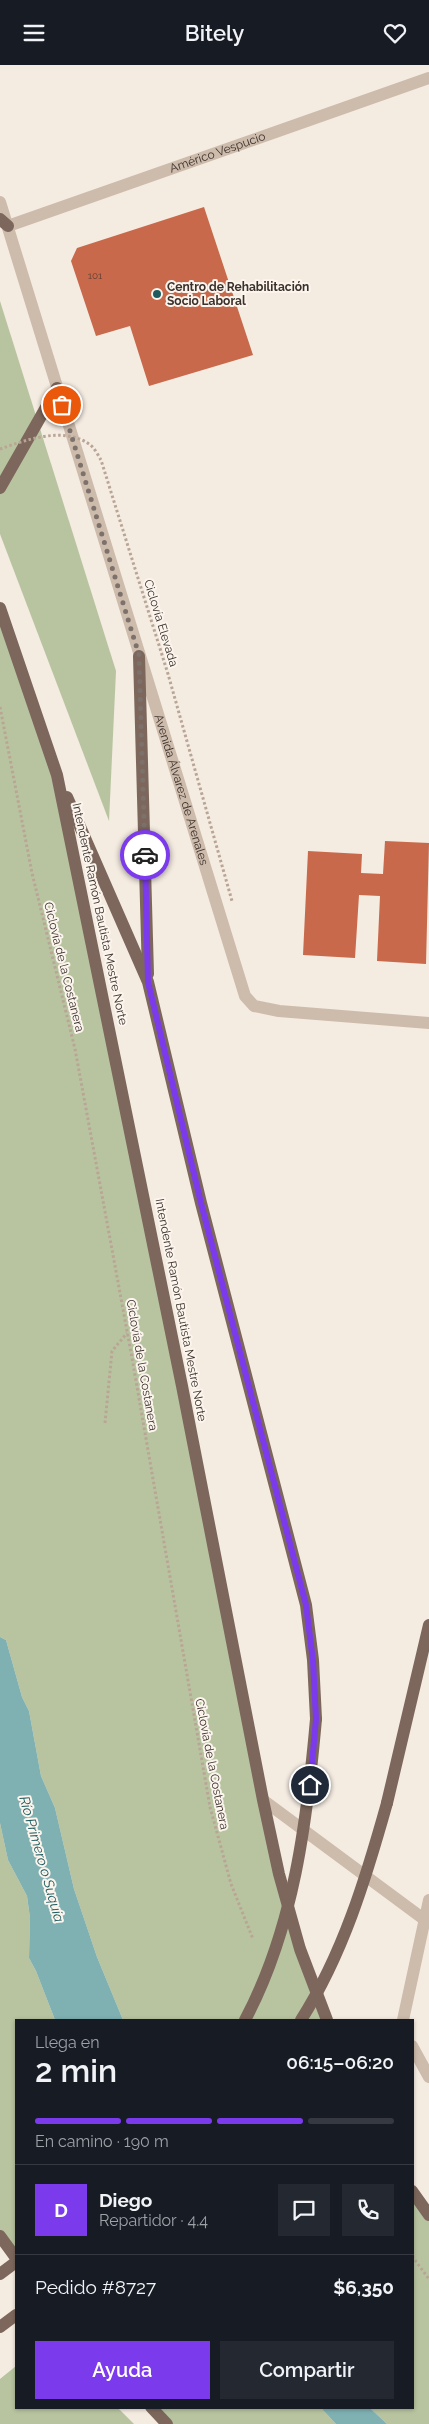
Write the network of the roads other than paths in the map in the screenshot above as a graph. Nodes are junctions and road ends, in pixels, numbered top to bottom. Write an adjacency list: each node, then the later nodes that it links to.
1 (429, 78): 3 (street, Américo Vespucio)
2 (0, 202): 3 (street, Avenida Álvarez de Arenales)
3 (4, 222): 4 (street, Avenida Álvarez de Arenales)
4 (57, 387): 5 (main road); 7 (street, Avenida Álvarez de Arenales)
5 (0, 488)
6 (0, 608): 8 (main road, Intendente Ramón Bautista Mestre Norte)
7 (139, 655): 9 (main road); 10 (street, Avenida Álvarez de Arenales)
8 (57, 775): 9 (main road); 12 (main road, Intendente Ramón Bautista Mestre Norte)
9 (148, 982): 15 (main road, bridge)
10 (429, 1023)
11 (429, 1625): 16 (main road, bridge)
12 (264, 1800): 14 (street); 17 (main road, Intendente Ramón Bautista Mestre Norte)
13 (429, 1900): 14 (street)
14 (425, 1920): 18 (street)
15 (246, 2019)
16 (302, 2019)
17 (327, 2019)
18 (403, 2019)
19 (414, 2051): 20 (street)
20 (429, 2077)
21 (414, 2194): 22 (main road)
22 (429, 2215)
23 (0, 2236): 24 (main road)
24 (15, 2257)
25 (15, 2263): 26 (main road)
26 (0, 2273)
27 (15, 2316): 28 (main road)
28 (0, 2327)
29 (153, 2409): 30 (main road)
30 (167, 2424)

